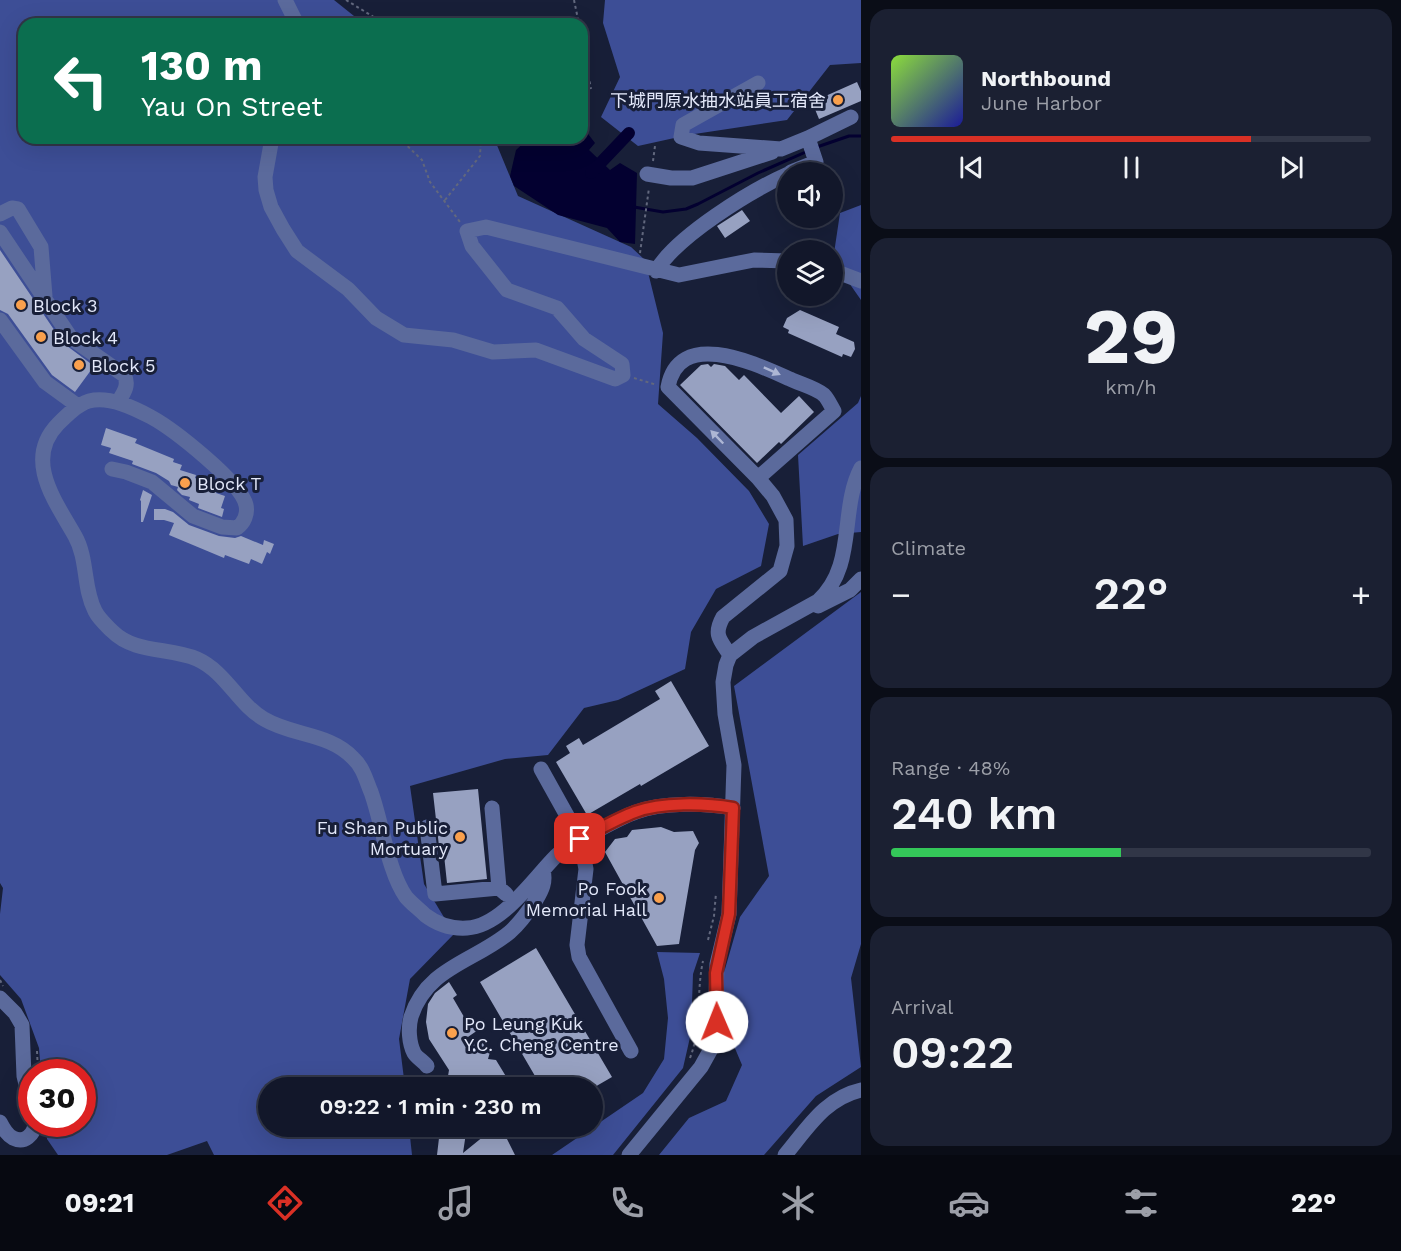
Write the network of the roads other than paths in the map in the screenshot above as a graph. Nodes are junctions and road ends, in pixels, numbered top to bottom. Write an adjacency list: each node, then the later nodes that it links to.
1 (285, 0): 2 (street)
2 (294, 18)
3 (758, 83): 7 (street)
4 (851, 117): 5 (street)
5 (808, 138): 7 (street); 8 (street)
6 (271, 144): 14 (street)
7 (781, 149): 9 (street)
8 (816, 162)
9 (650, 174)
10 (777, 179): 14 (street)
11 (0, 214): 17 (street)
12 (0, 232): 17 (street)
13 (777, 261): 14 (street)
14 (656, 271)
15 (843, 274): 16 (street)
16 (861, 281)
17 (45, 296): 19 (street)
18 (0, 320): 20 (street)
19 (118, 402): 20 (street); 22 (street)
20 (78, 406): 34 (street)
21 (861, 468): 25 (street)
22 (112, 469)
23 (758, 478): 23 (street, one-way to 23); 26 (street)
24 (861, 579): 25 (street)
25 (788, 619): 26 (street)
26 (730, 655): 29 (street)
27 (541, 770): 31 (street)
28 (492, 808): 33 (street)
29 (733, 808): 31 (street); 42 (street)
30 (428, 827): 33 (street)
31 (580, 839): 32 (street); 36 (street)
32 (543, 870): 34 (street); 38 (street)
33 (499, 888): 34 (street)
34 (514, 901)
35 (0, 998): 37 (street)
36 (631, 1051)
37 (23, 1059)
38 (421, 1061)
39 (861, 1090): 43 (street)
40 (0, 1122): 41 (street)
41 (20, 1147)
42 (629, 1155)
43 (785, 1155)

